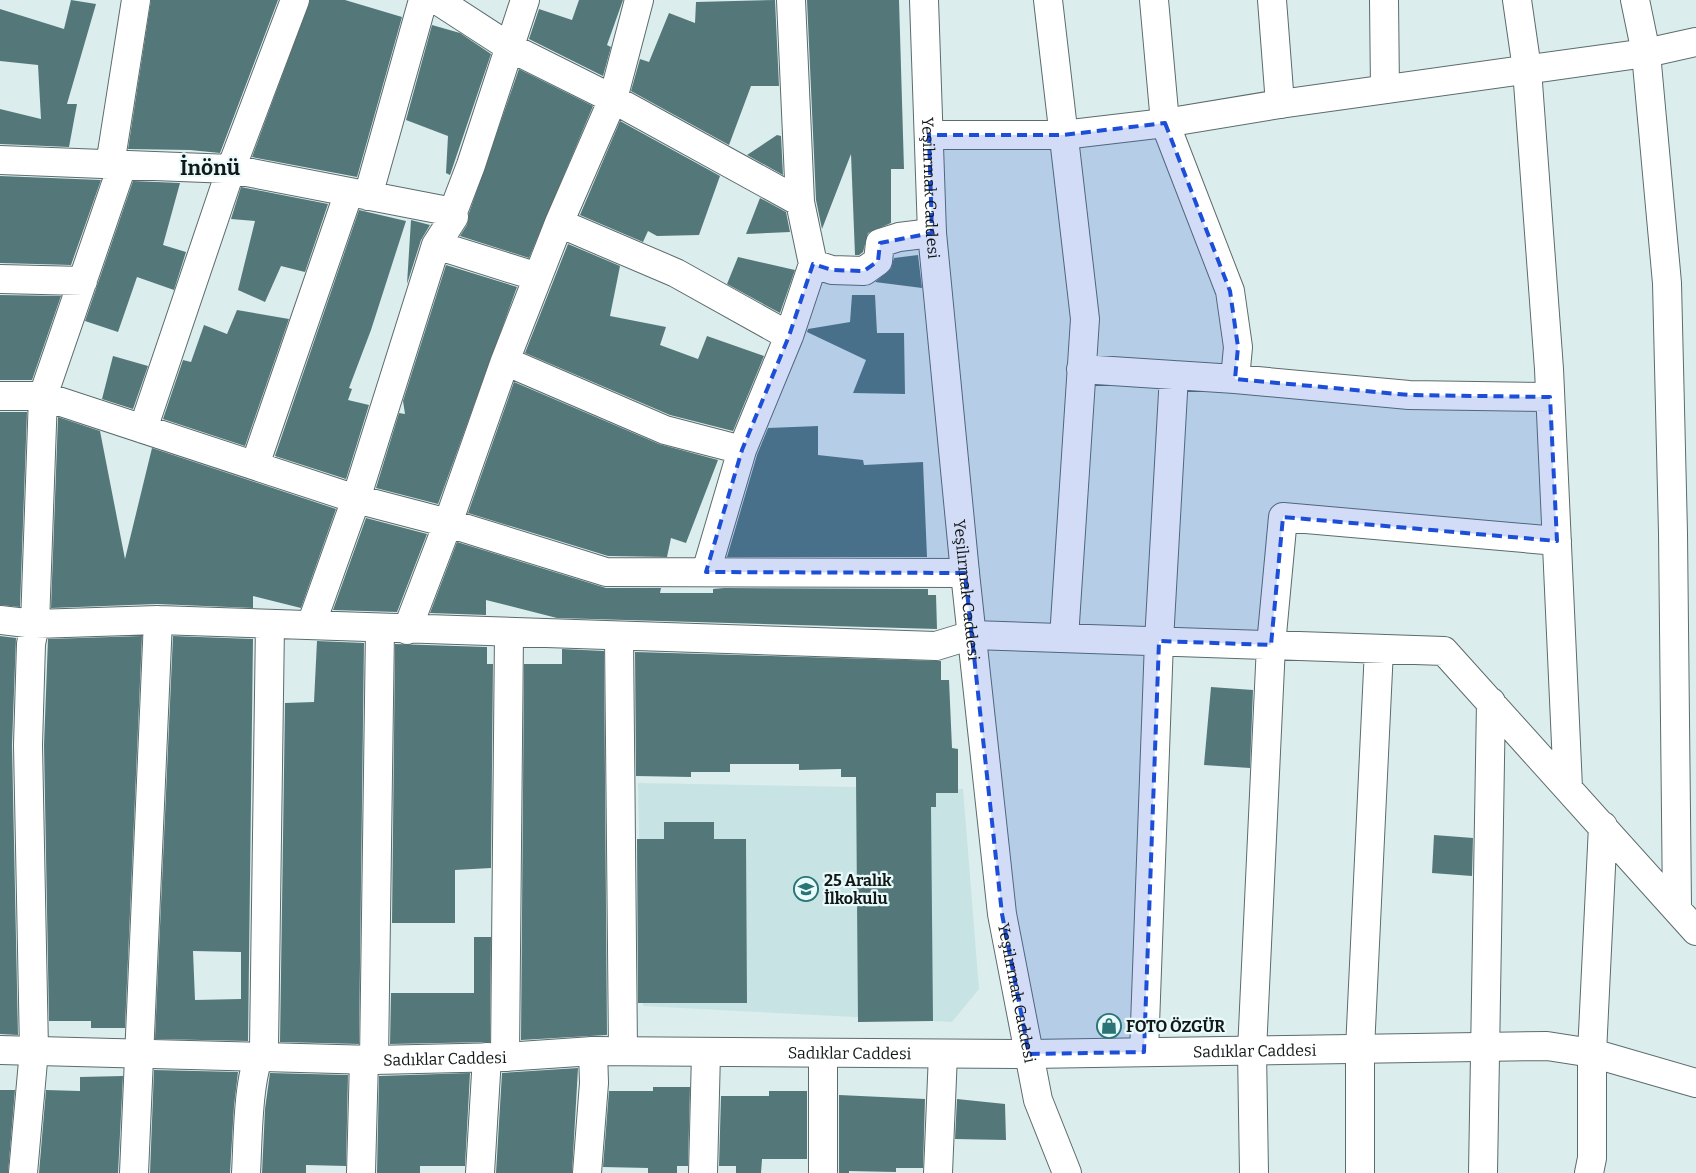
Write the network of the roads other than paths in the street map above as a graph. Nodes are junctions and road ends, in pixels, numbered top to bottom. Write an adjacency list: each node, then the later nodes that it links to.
1 (136, 0): 26 (street)
2 (296, 0): 27 (street)
3 (423, 0): 28 (street)
4 (437, 0): 16 (street)
5 (525, 0): 16 (street)
6 (639, 0): 20 (street)
7 (791, 0): 29 (street)
8 (924, 0): 23 (street, Yeşilırmak Caddesi)
9 (1048, 0): 24 (street)
10 (1154, 0): 22 (street)
11 (1272, 0): 21 (street)
12 (1384, 0): 19 (street)
13 (1517, 0): 18 (street)
14 (1635, 0): 17 (street)
15 (1696, 42): 17 (street)
16 (511, 48): 20 (street); 30 (street)
17 (1646, 53): 18 (street); 51 (street)
18 (1527, 69): 19 (street); 45 (street)
19 (1385, 89): 21 (street)
20 (613, 99): 29 (street); 31 (street)
21 (1280, 104): 22 (street)
22 (1165, 123): 24 (street); 42 (street)
23 (928, 135): 24 (street); 32 (street, Yeşilırmak Caddesi)
24 (1063, 135): 40 (street)
25 (0, 160): 26 (street)
26 (116, 166): 27 (street); 37 (street)
27 (231, 170): 28 (street); 46 (street)
28 (358, 194): 30 (street); 48 (street)
29 (800, 202): 34 (street)
30 (453, 212): 33 (street)
31 (559, 223): 35 (street); 38 (street)
32 (932, 233): 34 (street); 54 (street, Yeşilırmak Caddesi)
33 (436, 245): 35 (street); 49 (street)
34 (813, 264): 38 (street)
35 (538, 276): 39 (street)
36 (0, 279): 37 (street)
37 (83, 281): 44 (street)
38 (789, 336): 47 (street)
39 (505, 360): 47 (street); 50 (street)
40 (1081, 368): 41 (street); 65 (street)
41 (1174, 375): 42 (street); 66 (street)
42 (1235, 379): 45 (street)
43 (0, 396): 44 (street)
44 (43, 396): 46 (street); 57 (street)
45 (1550, 397): 52 (street)
46 (144, 429): 48 (street)
47 (742, 450): 53 (street)
48 (255, 465): 49 (street)
49 (356, 499): 50 (street); 59 (street)
50 (448, 523): 53 (street); 61 (street)
51 (1684, 534): 72 (street)
52 (1557, 540): 67 (street); 70 (street)
53 (706, 572): 54 (street)
54 (965, 573): 63 (street, Yeşilırmak Caddesi)
55 (0, 620): 57 (street)
56 (158, 620): 57 (street); 58 (street); 82 (street)
57 (35, 624): 77 (street)
58 (270, 624): 59 (street); 88 (street)
59 (311, 625): 60 (street)
60 (380, 629): 61 (street); 90 (street)
61 (407, 630): 62 (street)
62 (509, 632): 64 (street); 89 (street)
63 (972, 634): 64 (street); 65 (street); 87 (street, Yeşilırmak Caddesi)
64 (619, 636): 79 (street)
65 (1064, 638): 66 (street)
66 (1159, 641): 67 (street); 81 (street)
67 (1271, 645): 68 (street); 80 (street)
68 (1379, 649): 69 (street); 75 (street)
69 (1491, 702): 70 (street); 74 (street)
70 (1568, 788): 71 (street)
71 (1603, 826): 72 (street); 84 (street)
72 (1677, 907): 73 (street)
73 (1696, 931)
74 (1483, 1047): 75 (street, Sadıklar Caddesi); 84 (street, Sadıklar Caddesi); 104 (street)
75 (1360, 1049): 80 (street, Sadıklar Caddesi); 103 (street)
76 (0, 1050): 77 (street, Sadıklar Caddesi)
77 (34, 1050): 82 (street, Sadıklar Caddesi); 92 (street)
78 (593, 1051): 79 (street, Sadıklar Caddesi); 89 (street, Sadıklar Caddesi); 97 (street)
79 (623, 1051): 83 (street, Sadıklar Caddesi)
80 (1252, 1051): 81 (street, Sadıklar Caddesi); 102 (street)
81 (1144, 1052): 87 (street, Sadıklar Caddesi)
82 (139, 1053): 88 (street, Sadıklar Caddesi); 93 (street)
83 (706, 1053): 85 (street, Sadıklar Caddesi); 98 (street)
84 (1592, 1053): 91 (street, Sadıklar Caddesi); 105 (street)
85 (822, 1054): 86 (street, Sadıklar Caddesi); 99 (street)
86 (943, 1054): 87 (street, Sadıklar Caddesi); 100 (street)
87 (1029, 1054): 101 (street, Yeşilırmak Caddesi)
88 (258, 1056): 90 (street, Sadıklar Caddesi); 94 (street)
89 (496, 1057): 90 (street, Sadıklar Caddesi); 96 (street)
90 (369, 1060): 95 (street)
91 (1696, 1083)
92 (23, 1173)
93 (134, 1173)
94 (246, 1173)
95 (361, 1173)
96 (480, 1173)
97 (587, 1173)
98 (703, 1173)
99 (823, 1173)
100 (938, 1173)
101 (1067, 1173)
102 (1254, 1173)
103 (1360, 1173)
104 (1483, 1173)
105 (1589, 1173)

